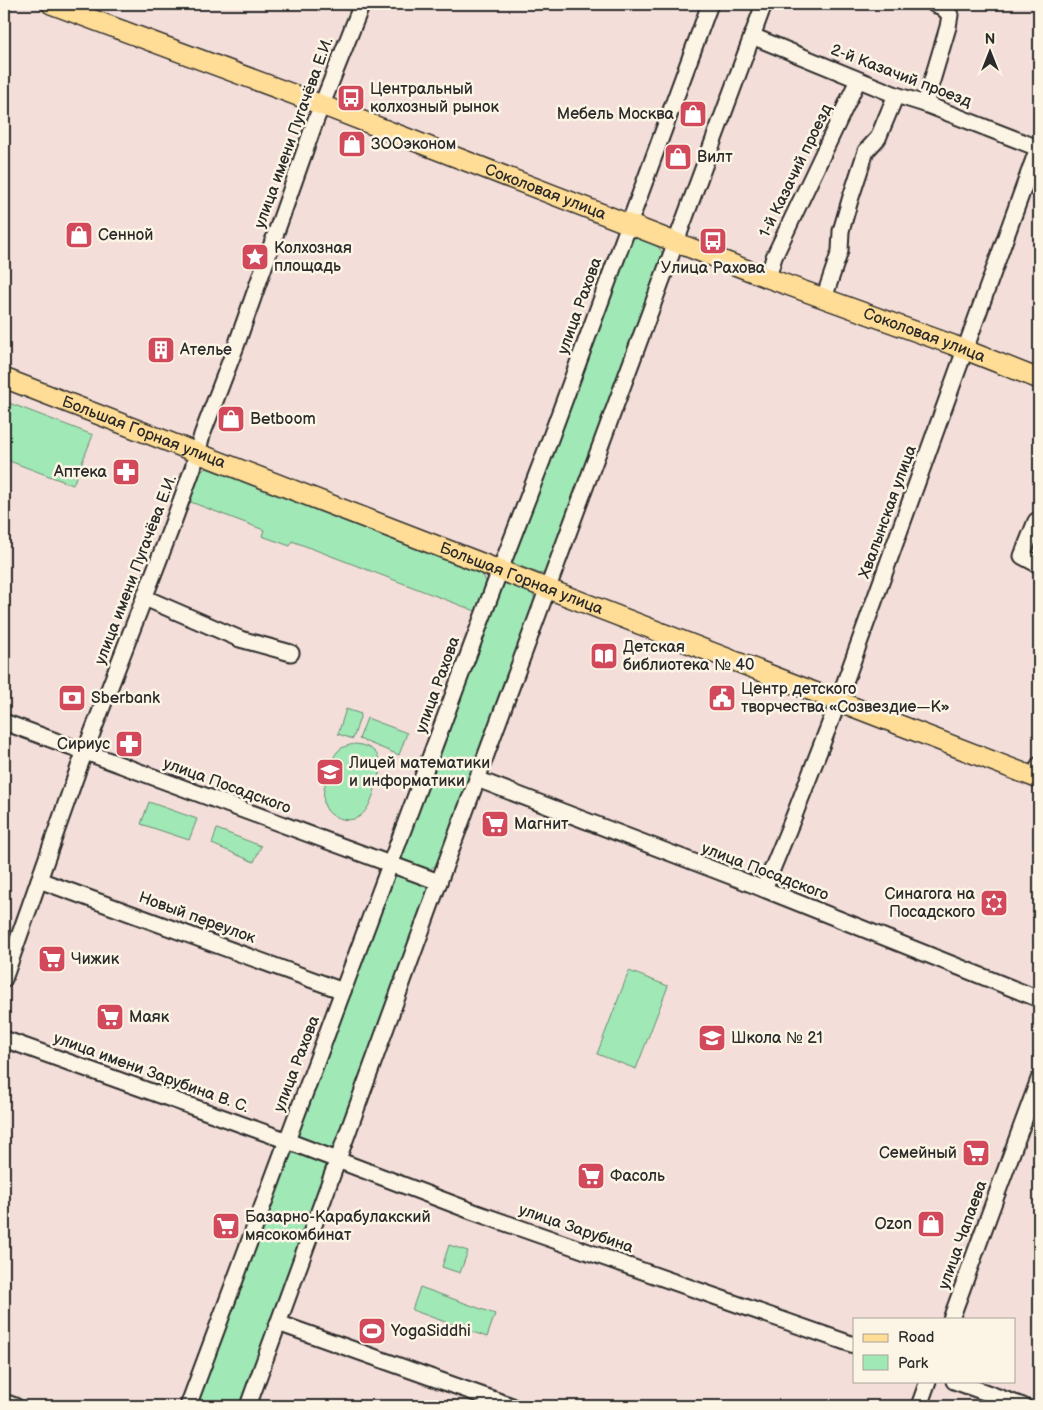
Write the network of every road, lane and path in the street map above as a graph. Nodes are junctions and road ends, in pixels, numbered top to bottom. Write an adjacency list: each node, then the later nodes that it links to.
1 (50, 4): 10 (main road, Соколовая улица)
2 (362, 4): 10 (street, улица имени Пугачёва Е.И.)
3 (710, 4): 12 (street, улица Рахова)
4 (764, 4): 6 (street)
5 (934, 4): 9 (street)
6 (752, 36): 7 (street, 2-й Казачий проезд); 13 (street)
7 (858, 80): 8 (street, 2-й Казачий проезд); 14 (street, 1-й Казачий проезд)
8 (896, 95): 9 (street, 2-й Казачий проезд); 15 (street)
9 (925, 104): 11 (street, 2-й Казачий проезд)
10 (322, 106): 12 (main road, Соколовая улица); 19 (street, улица имени Пугачёва Е.И.)
11 (1039, 147): 16 (street, Хвалынская улица)
12 (629, 224): 13 (main road, Соколовая улица); 22 (street, улица Рахова)
13 (676, 242): 14 (main road, Соколовая улица); 23 (street)
14 (768, 278): 15 (main road, Соколовая улица)
15 (824, 298): 16 (main road, Соколовая улица)
16 (965, 351): 18 (main road, Соколовая улица); 26 (street, Хвалынская улица)
17 (4, 378): 19 (main road, Большая Горная улица)
18 (1039, 379)
19 (197, 454): 22 (main road, Большая Горная улица); 24 (street, улица имени Пугачёва Е.И.)
20 (1036, 521): 21 (street)
21 (1039, 564)
22 (500, 570): 23 (main road, Большая Горная улица); 31 (street, улица Рахова)
23 (548, 589): 26 (main road, Большая Горная улица); 30 (street)
24 (145, 598): 25 (street); 28 (street, улица имени Пугачёва Е.И.)
25 (291, 653)
26 (838, 702): 29 (main road, Большая Горная улица); 34 (street, Хвалынская улица)
27 (4, 722): 28 (street, улица Посадского)
28 (84, 751): 31 (street, улица Посадского); 32 (street, улица имени Пугачёва Е.И.)
29 (1038, 774)
30 (477, 779): 33 (street); 34 (street, улица Посадского)
31 (390, 865): 33 (street, улица Посадского); 36 (street, улица Рахова)
32 (39, 880): 35 (street, улица имени Пугачёва Е.И.); 36 (street, Новый переулок)
33 (439, 882): 41 (street)
34 (764, 889): 37 (street, улица Посадского)
35 (4, 979)
36 (343, 991): 40 (street, улица Рахова)
37 (1039, 999)
38 (4, 1039): 40 (street, улица имени Зарубина В. С.)
39 (1039, 1079): 42 (street, улица Чапаева)
40 (287, 1141): 41 (street, улица Зарубина); 49 (street, улица Рахова)
41 (338, 1162): 43 (street); 44 (street, улица Зарубина)
42 (951, 1318)
43 (278, 1324): 50 (street); 51 (street)
44 (853, 1346)
45 (928, 1382): 52 (street)
46 (957, 1382): 53 (street)
47 (4, 1402): 48 (street)
48 (15, 1406)
49 (188, 1406)
50 (248, 1406)
51 (512, 1406)
52 (919, 1406)
53 (1023, 1406)

